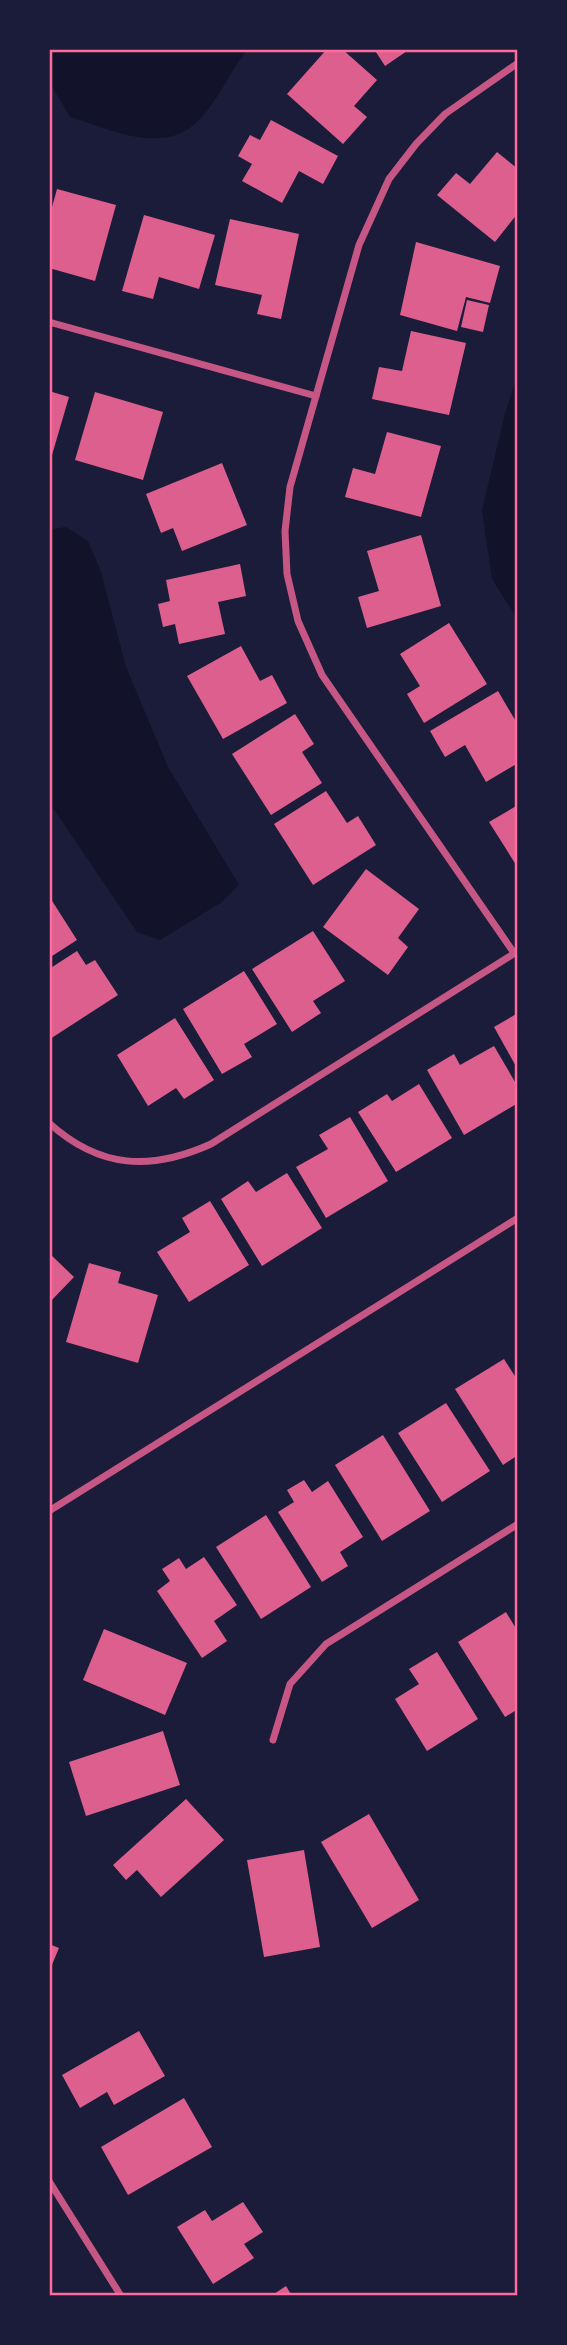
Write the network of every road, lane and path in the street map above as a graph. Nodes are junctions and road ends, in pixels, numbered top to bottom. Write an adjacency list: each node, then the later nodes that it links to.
1 (518, 63): 3 (street)
2 (49, 321): 3 (street)
3 (316, 396): 4 (street)
4 (516, 952): 5 (street)
5 (49, 1123)
6 (518, 1217): 7 (street)
7 (49, 1511)
8 (518, 1524): 9 (street)
9 (273, 1740)
10 (49, 2181): 11 (street)
11 (121, 2296)

